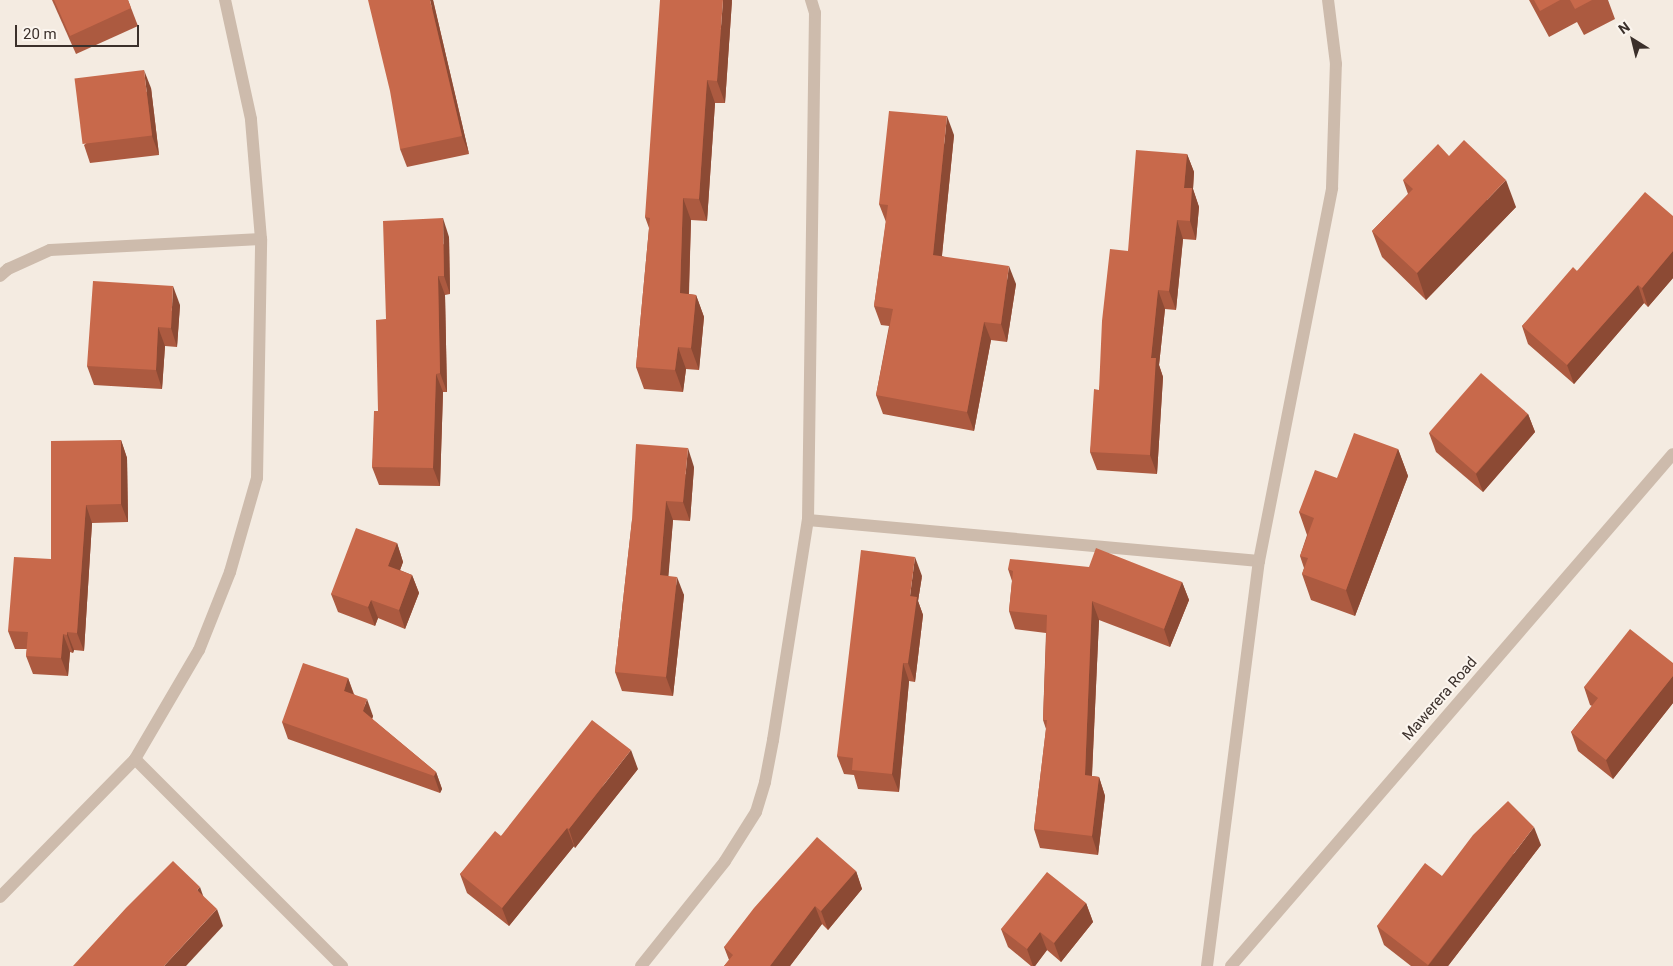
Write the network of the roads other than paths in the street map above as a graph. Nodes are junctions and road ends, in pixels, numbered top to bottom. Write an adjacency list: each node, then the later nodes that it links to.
1 (225, 0): 4 (street)
2 (811, 0): 7 (street)
3 (1328, 0): 8 (street)
4 (261, 239): 5 (street); 9 (street)
5 (0, 276)
6 (1673, 454): 14 (street, Mawerera Road)
7 (808, 520): 8 (street); 12 (street)
8 (1259, 561): 13 (street)
9 (135, 759): 10 (street); 11 (street)
10 (0, 897)
11 (342, 966)
12 (641, 966)
13 (1207, 966)
14 (1231, 966)

